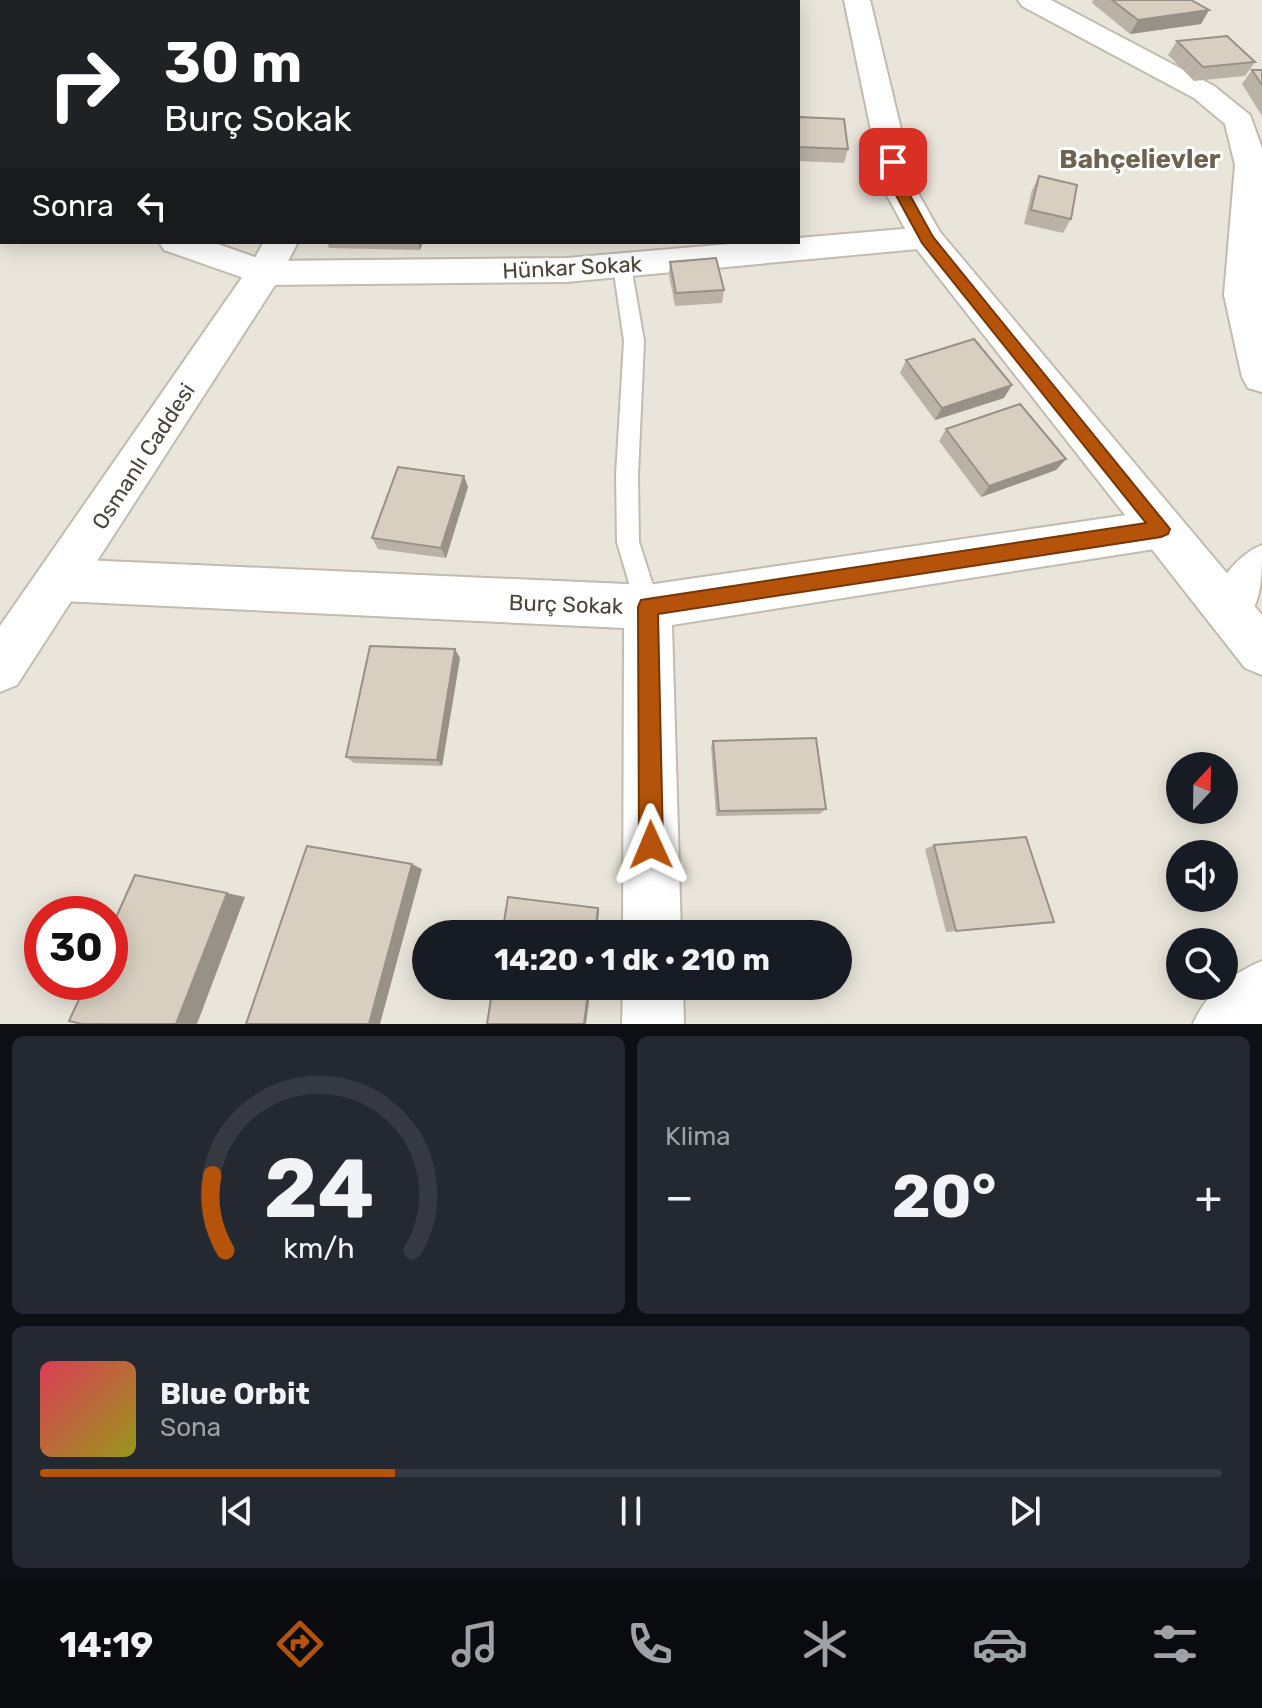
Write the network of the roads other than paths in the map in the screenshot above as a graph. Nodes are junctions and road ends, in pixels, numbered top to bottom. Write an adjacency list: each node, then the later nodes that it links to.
1 (857, 0): 3 (street)
2 (1031, 0): 8 (street)
3 (927, 239): 7 (street, Hünkar Sokak); 9 (street)
4 (189, 244): 6 (street, Hünkar Sokak)
5 (572, 256): 6 (street, Hünkar Sokak); 7 (street, Hünkar Sokak)
6 (272, 257): 11 (street, Osmanlı Caddesi)
7 (622, 266): 12 (lane)
8 (1262, 377)
9 (1161, 529): 12 (street, Burç Sokak); 13 (street)
10 (1262, 566): 13 (street)
11 (61, 580): 12 (street, Burç Sokak); 15 (street, Osmanlı Caddesi)
12 (648, 607): 16 (street)
13 (1230, 609): 14 (street)
14 (1262, 652)
15 (0, 668)
16 (652, 920)
17 (1262, 991): 20 (street)
18 (653, 1000): 19 (street)
19 (653, 1024)
20 (1224, 1024)

